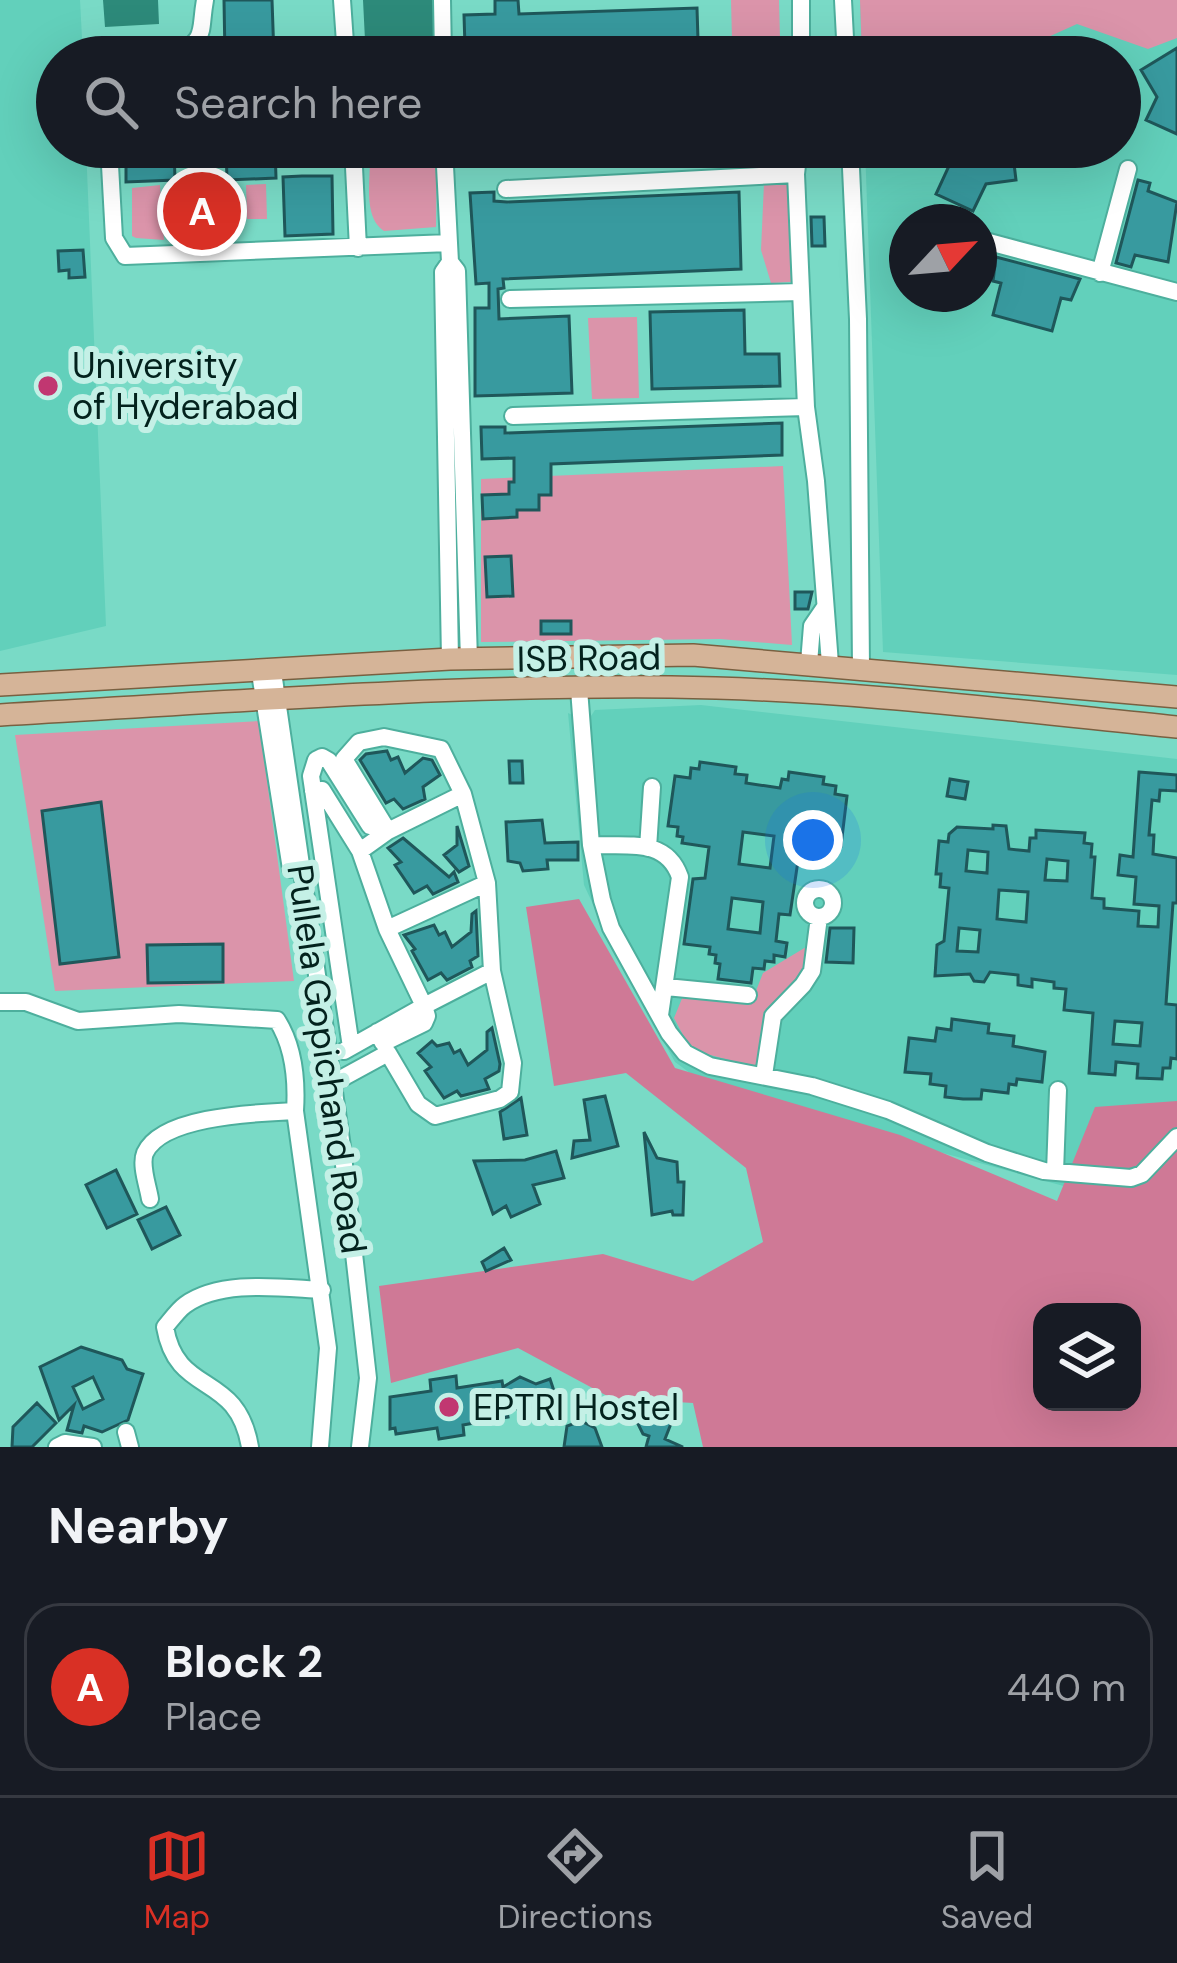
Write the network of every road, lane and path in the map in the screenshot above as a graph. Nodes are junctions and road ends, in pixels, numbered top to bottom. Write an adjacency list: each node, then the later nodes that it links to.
1 (205, 0): 6 (street)
2 (342, 0): 7 (street)
3 (442, 0): 8 (street)
4 (801, 0): 9 (street)
5 (843, 0): 10 (street)
6 (201, 36)
7 (345, 36)
8 (443, 36)
9 (801, 36)
10 (845, 36)
11 (110, 168): 21 (street)
12 (354, 168): 21 (street)
13 (445, 168): 19 (street)
14 (797, 168): 17 (street)
15 (851, 168): 30 (street)
16 (1128, 169): 22 (street)
17 (796, 174): 18 (street); 23 (street)
18 (506, 188)
19 (449, 243): 21 (street); 28 (street)
20 (997, 244): 22 (street)
21 (358, 248)
22 (1100, 273): 24 (street)
23 (801, 292): 25 (street); 26 (street)
24 (1177, 292)
25 (510, 298)
26 (806, 407): 27 (street); 29 (street)
27 (513, 416)
28 (460, 660): 29 (main road, ISB Road); 31 (main road, ISB Road)
29 (819, 664): 30 (main road, ISB Road)
30 (861, 668): 34 (main road, ISB Road)
31 (266, 672): 32 (main road, ISB Road); 35 (street, Pullela Gopichand Road)
32 (0, 685)
33 (579, 689): 35 (main road, ISB Road); 37 (main road, ISB Road); 42 (street)
34 (1168, 696): 37 (main road)
35 (271, 701): 36 (main road, ISB Road); 48 (street, Pullela Gopichand Road)
36 (3, 718)
37 (1168, 726)
38 (652, 787): 43 (street)
39 (313, 790): 41 (street); 44 (street); 56 (street)
40 (463, 794): 41 (street); 41 (street); 45 (street)
41 (379, 829): 44 (street)
42 (591, 845): 43 (street); 54 (street)
43 (648, 848): 50 (street)
44 (360, 851): 47 (street)
45 (487, 883): 47 (street); 49 (street)
46 (819, 917): 57 (street)
47 (386, 929): 53 (street)
48 (309, 956): 58 (street, Pullela Gopichand Road); 58 (street, Pullela Gopichand Road)
49 (492, 971): 53 (street); 55 (street)
50 (666, 987): 51 (street); 54 (street)
51 (748, 995)
52 (0, 1002): 60 (street)
53 (420, 1008): 55 (street)
54 (659, 1016): 57 (street)
55 (383, 1043): 56 (street); 58 (street)
56 (352, 1047): 58 (street)
57 (764, 1075): 62 (street)
58 (332, 1080): 69 (street, Pullela Gopichand Road)
59 (1058, 1090): 62 (street)
60 (295, 1112): 63 (street); 64 (street)
61 (1177, 1137): 62 (street)
62 (1055, 1172)
63 (150, 1199)
64 (322, 1290): 67 (street); 68 (street)
65 (57, 1447): 66 (street)
66 (93, 1447)
67 (250, 1447)
68 (320, 1447)
69 (356, 1447)

